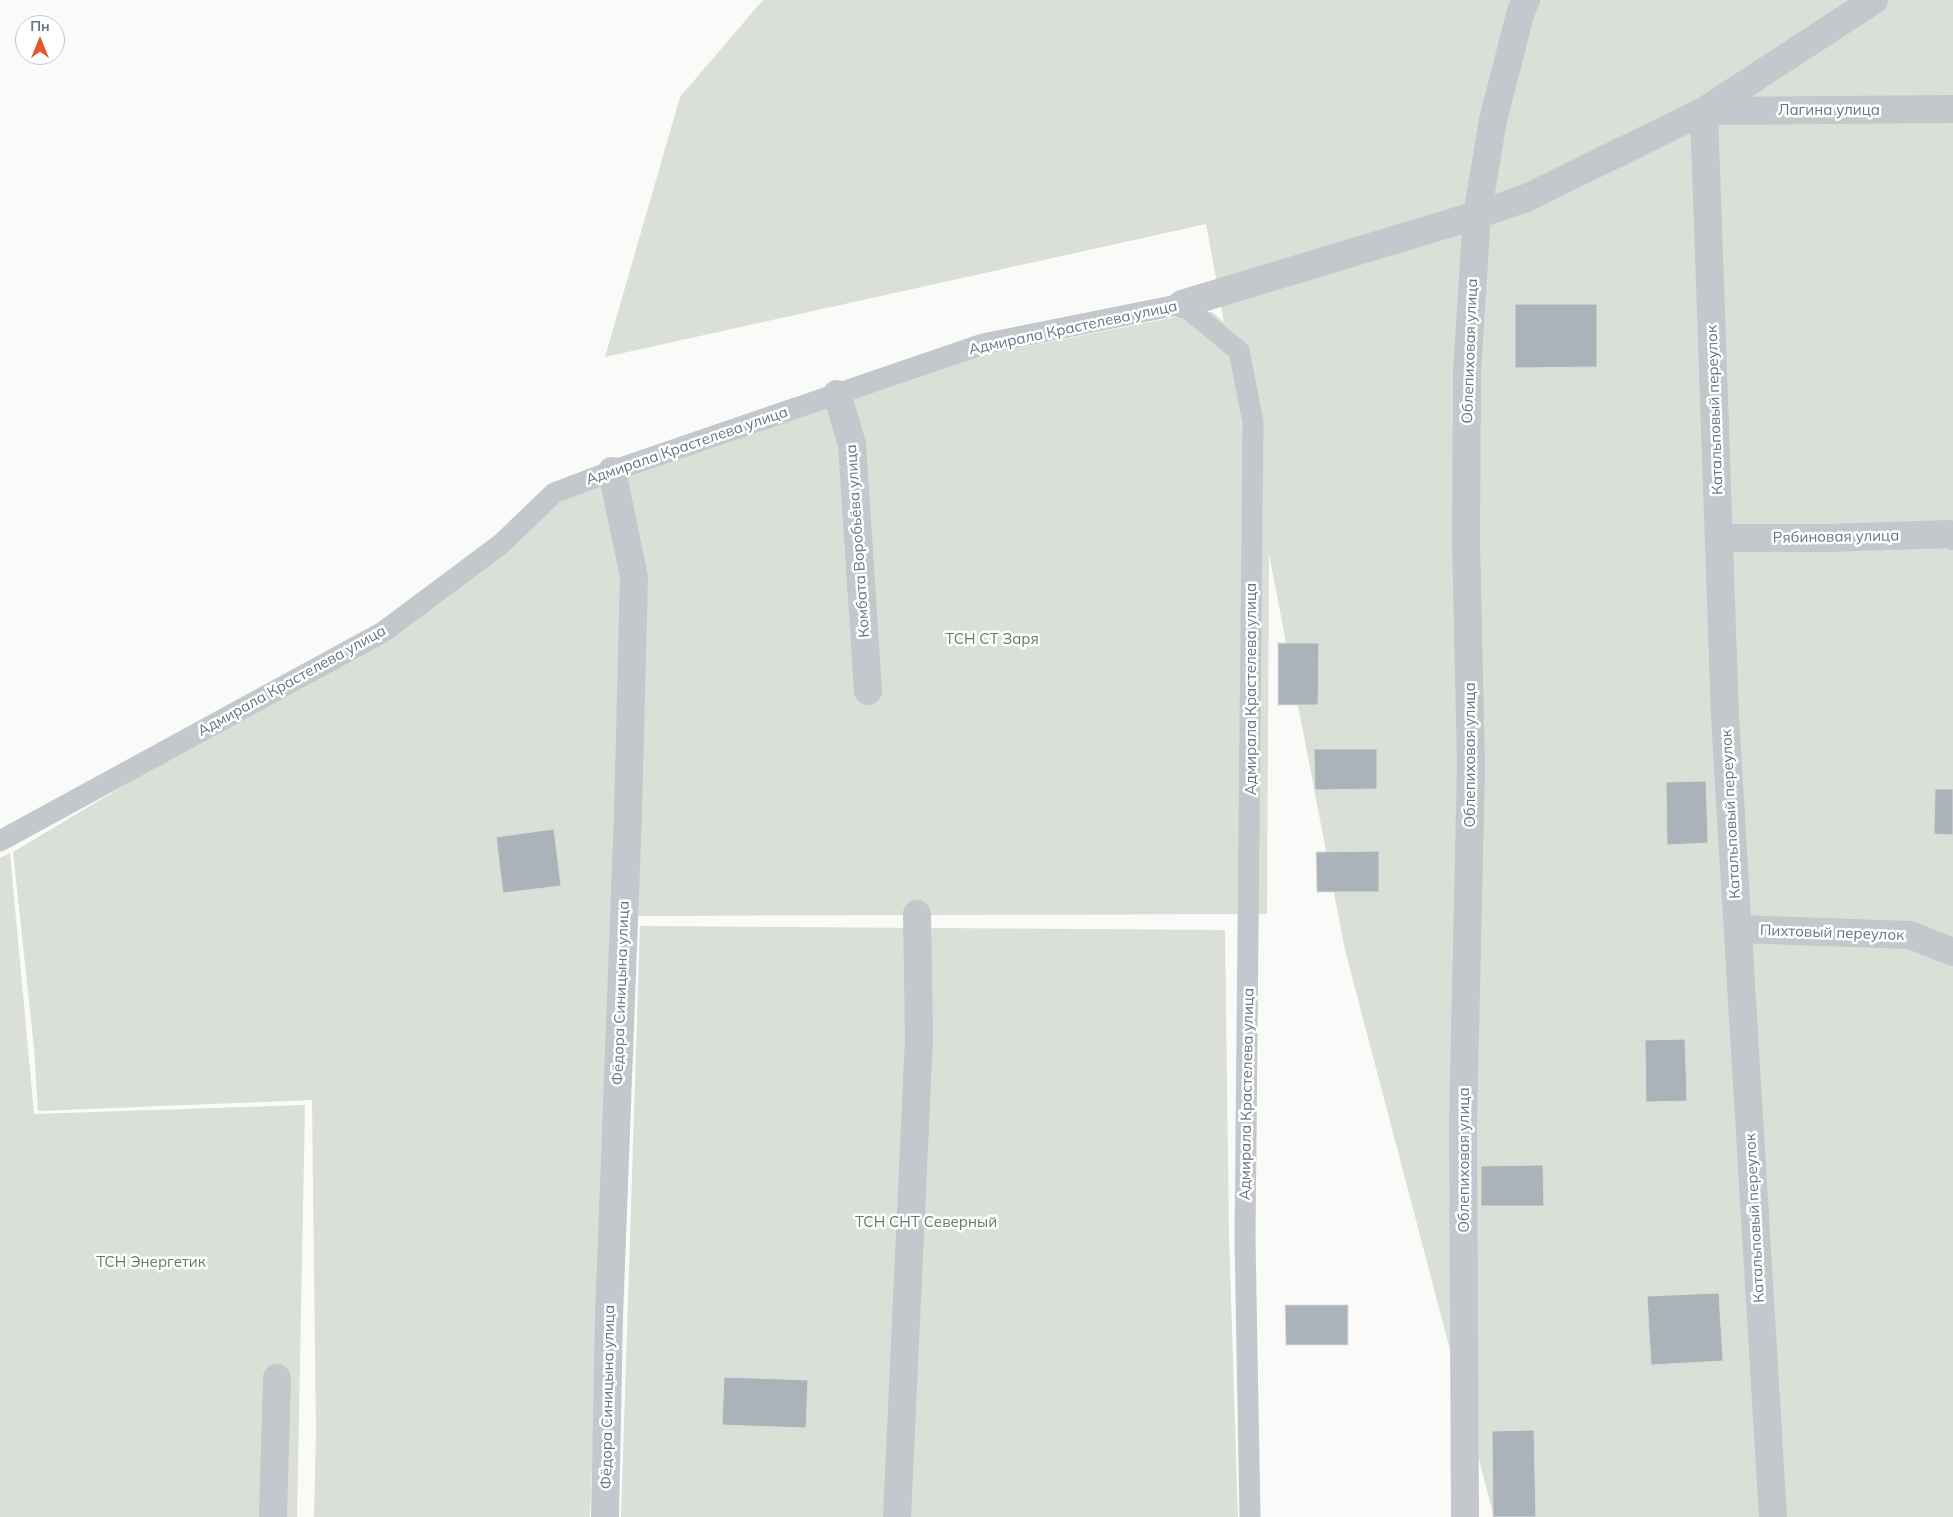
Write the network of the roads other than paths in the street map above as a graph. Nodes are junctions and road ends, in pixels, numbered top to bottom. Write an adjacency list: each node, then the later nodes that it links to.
1 (1526, 0): 5 (street, Облепиховая улица)
2 (1874, 0): 4 (street)
3 (1953, 109): 4 (street, Лагина улица)
4 (1704, 111): 5 (street); 10 (street, Катальповый переулок)
5 (1477, 215): 6 (street); 21 (street, Облепиховая улица)
6 (1182, 304): 7 (lane, Адмирала Крастелева улица); 20 (lane, Адмирала Крастелева улица)
7 (837, 394): 8 (lane, Адмирала Крастелева улица); 11 (street, Комбата Воробьёва улица)
8 (612, 471): 12 (lane, Адмирала Крастелева улица); 18 (street, Фёдора Синицына улица)
9 (1953, 536): 10 (street, Рябиновая улица)
10 (1719, 538): 14 (street, Катальповый переулок)
11 (868, 691)
12 (0, 841)
13 (917, 914): 19 (street)
14 (1738, 929): 15 (street, Пихтовый переулок); 22 (street, Катальповый переулок)
15 (1953, 952)
16 (277, 1378): 17 (street)
17 (273, 1517)
18 (605, 1517)
19 (897, 1517)
20 (1250, 1517)
21 (1465, 1517)
22 (1773, 1517)

